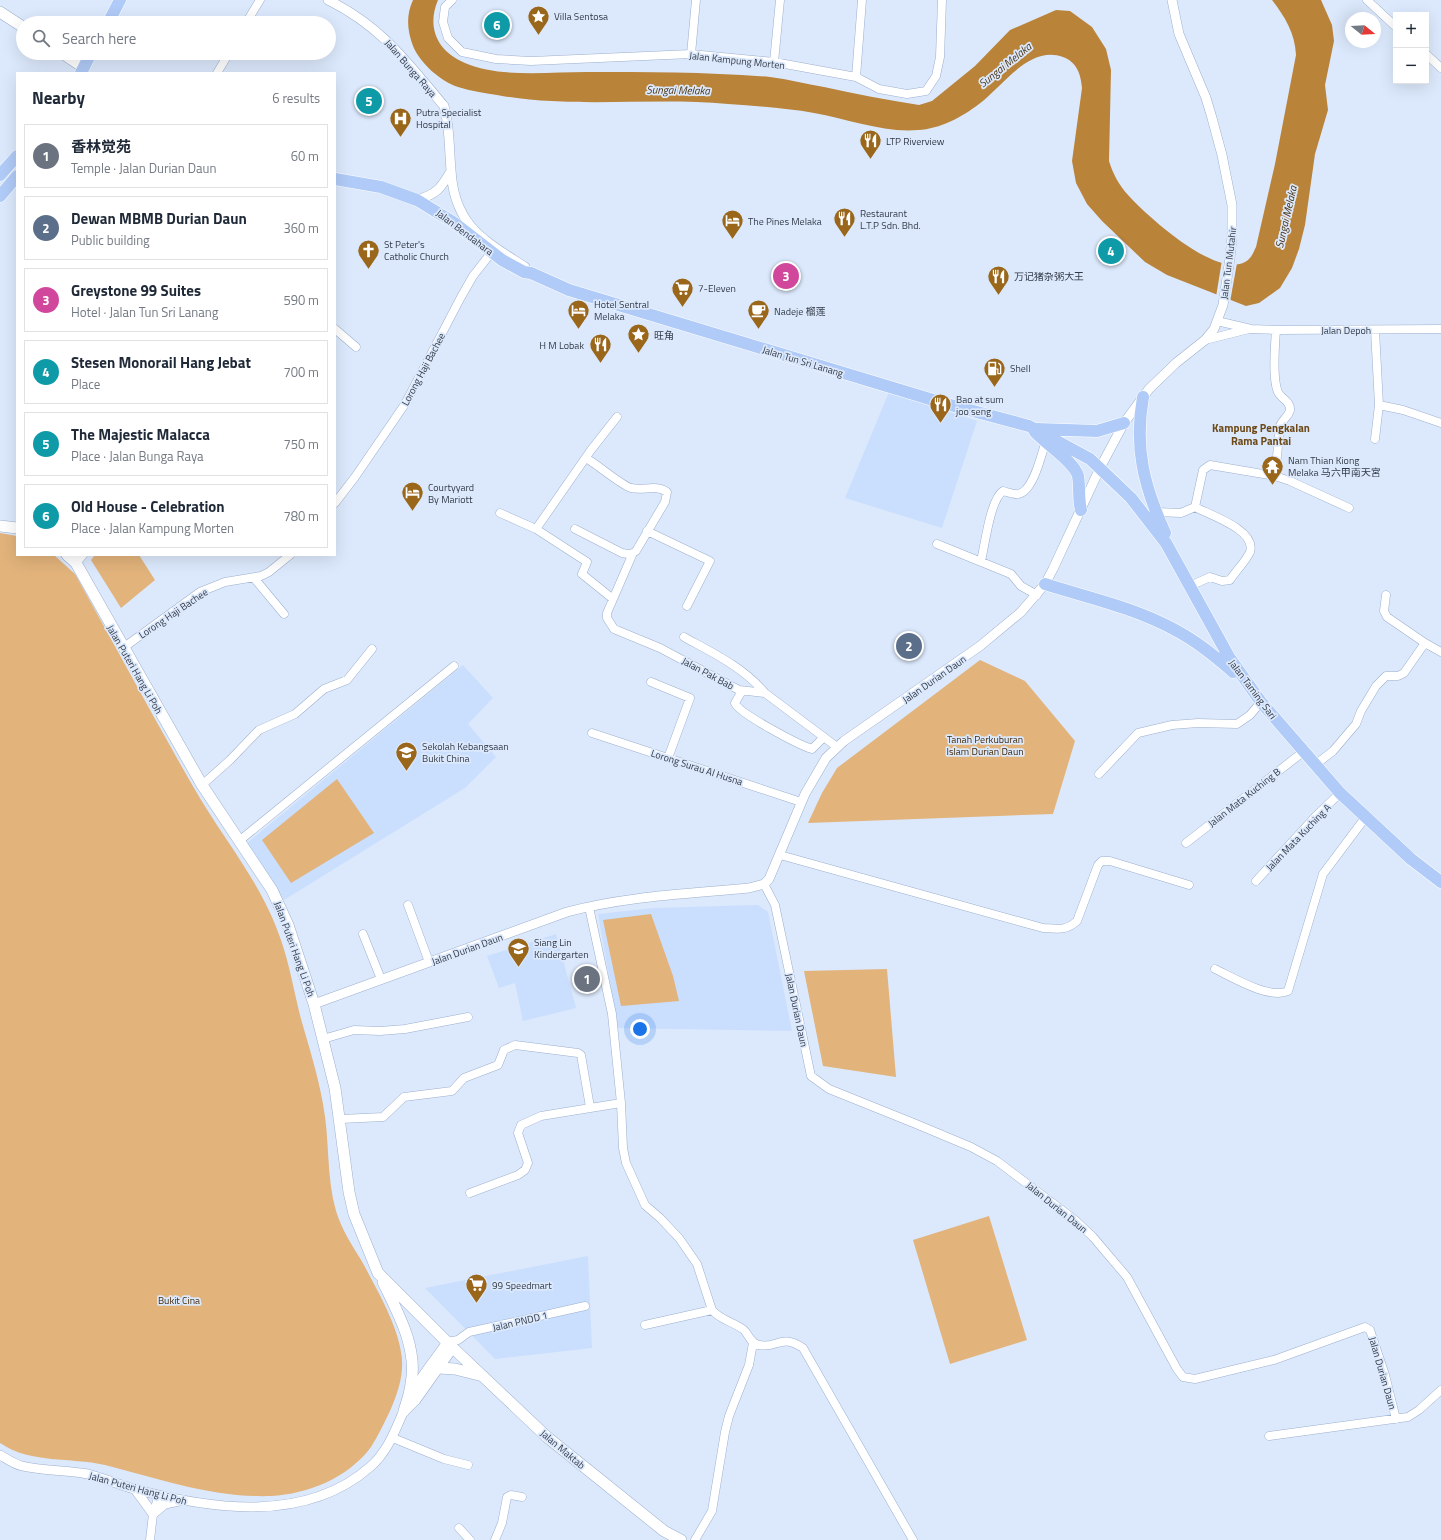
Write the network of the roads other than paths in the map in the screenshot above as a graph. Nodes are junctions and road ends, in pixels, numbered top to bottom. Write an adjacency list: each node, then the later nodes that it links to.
1 (120, 0): 12 (main road)
2 (260, 0): 13 (street)
3 (328, 0): 27 (street, Jalan Bunga Raya)
4 (452, 0): 16 (street, Jalan Kampung Morten)
5 (696, 0): 16 (street)
6 (780, 0): 21 (street)
7 (862, 0): 25 (street)
8 (942, 0): 25 (street, Jalan Kampung Morten)
9 (1172, 0): 36 (street, Jalan Tun Mutahir)
10 (1367, 0): 15 (street)
11 (0, 12): 14 (main road)
12 (112, 16)
13 (250, 16)
14 (16, 23)
15 (1393, 24)
16 (691, 54): 21 (street, Jalan Kampung Morten)
17 (1429, 57): 22 (street)
18 (70, 60): 23 (main road)
19 (88, 60): 23 (main road)
20 (225, 60): 24 (street)
21 (774, 62): 25 (street, Jalan Kampung Morten)
22 (1441, 68)
23 (83, 71)
24 (218, 72)
25 (856, 77)
26 (16, 157): 28 (main road)
27 (451, 171): 32 (street); 33 (street, Jalan Bunga Raya)
28 (0, 175)
29 (16, 177): 31 (main road)
30 (336, 179): 32 (main road, Jalan Bendahara)
31 (0, 196)
32 (417, 200): 33 (main road, Jalan Bendahara)
33 (494, 250): 34 (main road, Jalan Bendahara); 35 (street, Jalan Bunga Raya); 55 (street, Lorong Haji Bachee)
34 (502, 260): 35 (main road, Jalan Tun Sri Lanang)
35 (531, 273): 49 (main road, Jalan Tun Sri Lanang)
36 (1217, 321): 37 (street, Jalan Depoh); 42 (street, Jalan Tun Mutahir)
37 (1251, 328): 40 (street, Jalan Depoh); 42 (street, Jalan Depoh)
38 (1441, 329): 41 (street, Jalan Depoh)
39 (336, 330): 43 (street)
40 (1276, 330): 41 (street, Jalan Depoh); 54 (street)
41 (1376, 330): 45 (street)
42 (1205, 340): 44 (street, Jalan Tun Mutahir)
43 (356, 347)
44 (1143, 397): 47 (street, Jalan Tun Mutahir); 59 (main road)
45 (1379, 406): 48 (street); 50 (street)
46 (617, 417): 52 (street)
47 (1124, 423): 49 (main road); 53 (street, Jalan Tun Mutahir)
48 (1441, 423)
49 (1032, 427): 51 (main road); 53 (main road, Jalan Tun Sri Lanang)
50 (1375, 439)
51 (1045, 444): 58 (main road); 72 (street)
52 (586, 458): 63 (street); 65 (street)
53 (1100, 468): 58 (street, Jalan Durian Daun); 71 (main road, Jalan Taming Sari)
54 (1276, 476): 56 (street); 57 (street)
55 (336, 501)
56 (1195, 507): 59 (street); 75 (street)
57 (1349, 508)
58 (1081, 510): 74 (street, Jalan Durian Daun)
59 (1156, 512): 71 (main road)
60 (500, 513): 63 (street)
61 (0, 526): 62 (main road)
62 (16, 528)
63 (536, 529): 78 (street)
64 (575, 529): 67 (street)
65 (647, 531): 67 (street); 79 (street)
66 (937, 544): 72 (street)
67 (633, 553): 78 (street)
68 (70, 556): 70 (main road, Jalan Puteri Hang Li Poh)
69 (289, 556): 73 (street, Lorong Haji Bachee)
70 (80, 559): 83 (main road, Jalan Puteri Hang Li Poh)
71 (1176, 559): 75 (main road, Jalan Taming Sari)
72 (981, 561): 76 (street)
73 (254, 578): 80 (street); 83 (street, Lorong Haji Bachee)
74 (1044, 584): 76 (street, Jalan Durian Daun); 88 (main road)
75 (1190, 586): 88 (main road, Jalan Taming Sari)
76 (1037, 595): 94 (street, Jalan Durian Daun)
77 (1386, 595): 82 (street)
78 (613, 600): 89 (street, Jalan Pak Bab)
79 (687, 606)
80 (284, 614)
81 (684, 637): 90 (street)
82 (1425, 643): 85 (street); 97 (street)
83 (123, 648): 99 (main road, Jalan Puteri Hang Li Poh)
84 (372, 649): 99 (street)
85 (1441, 652)
86 (454, 666): 103 (street)
87 (651, 682): 96 (street)
88 (1250, 688): 91 (main road, Jalan Taming Sari)
89 (742, 690): 90 (street, Jalan Pak Bab); 93 (street)
90 (765, 692): 93 (street)
91 (1260, 702): 95 (main road, Jalan Taming Sari); 98 (street)
92 (592, 733): 96 (street, Lorong Surau Al Husna)
93 (824, 737): 94 (street)
94 (837, 747): 101 (street, Jalan Durian Daun)
95 (1303, 752): 97 (main road, Jalan Taming Sari); 104 (street, Jalan Mata Kuching B)
96 (668, 758): 101 (street, Lorong Surau Al Husna)
97 (1315, 765): 100 (main road, Jalan Taming Sari)
98 (1099, 774)
99 (202, 785): 103 (main road, Jalan Puteri Hang Li Poh)
100 (1340, 793): 102 (main road, Jalan Taming Sari); 106 (street, Jalan Mata Kuching A)
101 (801, 802): 105 (street, Jalan Durian Daun)
102 (1366, 818): 107 (main road, Jalan Taming Sari); 114 (street)
103 (239, 841): 116 (main road, Jalan Puteri Hang Li Poh)
104 (1186, 843)
105 (780, 855): 108 (street, Jalan Durian Daun); 109 (street)
106 (1256, 881)
107 (1441, 882)
108 (764, 884): 111 (street, Jalan Durian Daun); 133 (street, Jalan Durian Daun)
109 (1189, 885)
110 (408, 905): 113 (street)
111 (589, 907): 113 (street, Jalan Durian Daun); 119 (street)
112 (363, 934): 115 (street)
113 (429, 962): 115 (street, Jalan Durian Daun)
114 (1215, 969)
115 (381, 979): 116 (street, Jalan Durian Daun)
116 (314, 1004): 118 (main road, Jalan Puteri Hang Li Poh)
117 (468, 1017): 118 (street)
118 (323, 1039): 121 (main road, Jalan Puteri Hang Li Poh)
119 (621, 1103): 120 (street); 125 (street)
120 (590, 1108): 121 (street); 122 (street)
121 (341, 1119): 123 (main road, Jalan Puteri Hang Li Poh)
122 (470, 1193)
123 (378, 1273): 127 (main road, Jalan Puteri Hang Li Poh); 132 (main road)
124 (585, 1306): 127 (street, Jalan PNDD 1)
125 (712, 1310): 126 (street); 128 (street)
126 (645, 1325)
127 (452, 1343): 129 (street, Jalan Puteri Hang Li Poh); 130 (main road, Jalan Maktab); 132 (street, Jalan Puteri Hang Li Poh)
128 (752, 1343): 150 (street); 151 (street)
129 (439, 1368): 130 (main road); 132 (street, Jalan Puteri Hang Li Poh)
130 (485, 1377): 149 (main road, Jalan Maktab)
131 (1441, 1390): 133 (street)
132 (404, 1411): 135 (street, Jalan Puteri Hang Li Poh)
133 (1396, 1419): 134 (street)
134 (1269, 1436)
135 (393, 1438): 139 (street); 143 (street, Jalan Puteri Hang Li Poh)
136 (0, 1455): 138 (street, Jalan Puteri Hang Li Poh)
137 (0, 1462): 138 (street)
138 (21, 1465): 140 (street, Jalan Puteri Hang Li Poh)
139 (468, 1465)
140 (134, 1488): 141 (street, Jalan Puteri Hang Li Poh); 144 (street)
141 (159, 1495): 143 (street, Jalan Puteri Hang Li Poh); 144 (street)
142 (522, 1497): 148 (street)
143 (183, 1500): 144 (street)
144 (153, 1514): 146 (street)
145 (459, 1528): 147 (street)
146 (150, 1540)
147 (470, 1540)
148 (495, 1540)
149 (681, 1540)
150 (695, 1540)
151 (913, 1540)

